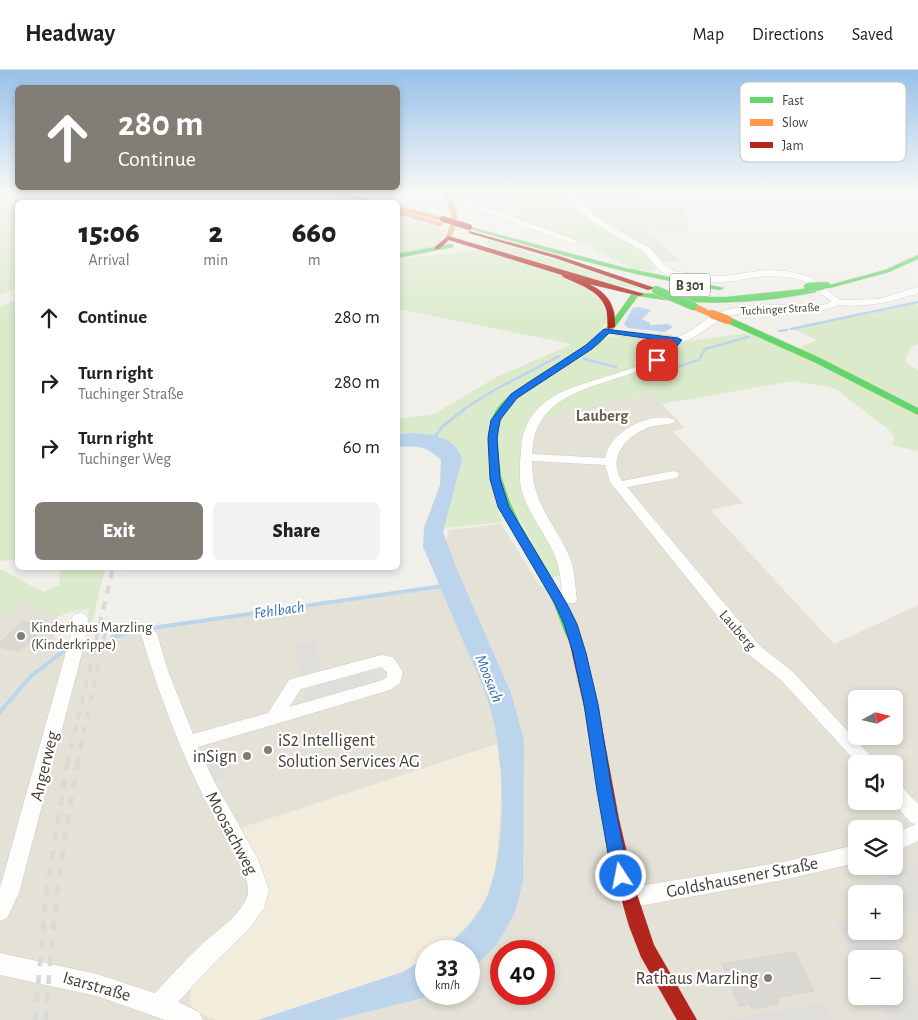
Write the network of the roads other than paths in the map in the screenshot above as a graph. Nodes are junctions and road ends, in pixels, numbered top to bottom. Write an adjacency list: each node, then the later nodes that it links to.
1 (448, 235): 6 (main road)
2 (490, 235): 14 (main road, B 301)
3 (493, 235): 11 (main road, B 301)
4 (557, 235): 7 (street)
5 (621, 235): 17 (street, Tuchinger Straße)
6 (444, 242): 8 (main road, B 301); 8 (main road, B 301); 9 (main road, B 301)
7 (576, 242)
8 (486, 249): 12 (main road, B 301)
9 (400, 256)
10 (918, 257): 13 (main road, B 301, bridge)
11 (576, 258): 13 (main road, B 301); 14 (main road, B 301)
12 (552, 269): 16 (main road, B 301); 18 (main road)
13 (810, 288): 16 (main road, B 301)
14 (653, 289): 20 (main road, bridge)
15 (918, 290): 17 (street)
16 (636, 294): 18 (main road)
17 (836, 302): 19 (street, Tuchinger Straße)
18 (609, 329): 19 (street); 37 (main road)
19 (678, 340): 22 (street, Tuchinger Straße)
20 (918, 412)
21 (669, 421): 23 (street)
22 (527, 457): 23 (street); 26 (street, Tuchinger Straße)
23 (610, 462): 25 (street, Lauberg)
24 (673, 475): 25 (street)
25 (619, 485): 31 (street, Lauberg)
26 (570, 600)
27 (149, 634): 30 (street, Moosachweg)
28 (77, 635): 38 (street, Angerweg)
29 (274, 717): 29 (street); 30 (street)
30 (187, 743): 40 (street, Moosachweg)
31 (861, 755)
32 (903, 800): 33 (street)
33 (918, 817)
34 (918, 832): 35 (street)
35 (903, 838)
36 (848, 856): 37 (street, Goldshausener Straße)
37 (628, 898): 42 (main road)
38 (0, 911)
39 (0, 964): 40 (street, Isarstraße)
40 (160, 1005): 41 (street, Isarstraße)
41 (191, 1020)
42 (688, 1020)

